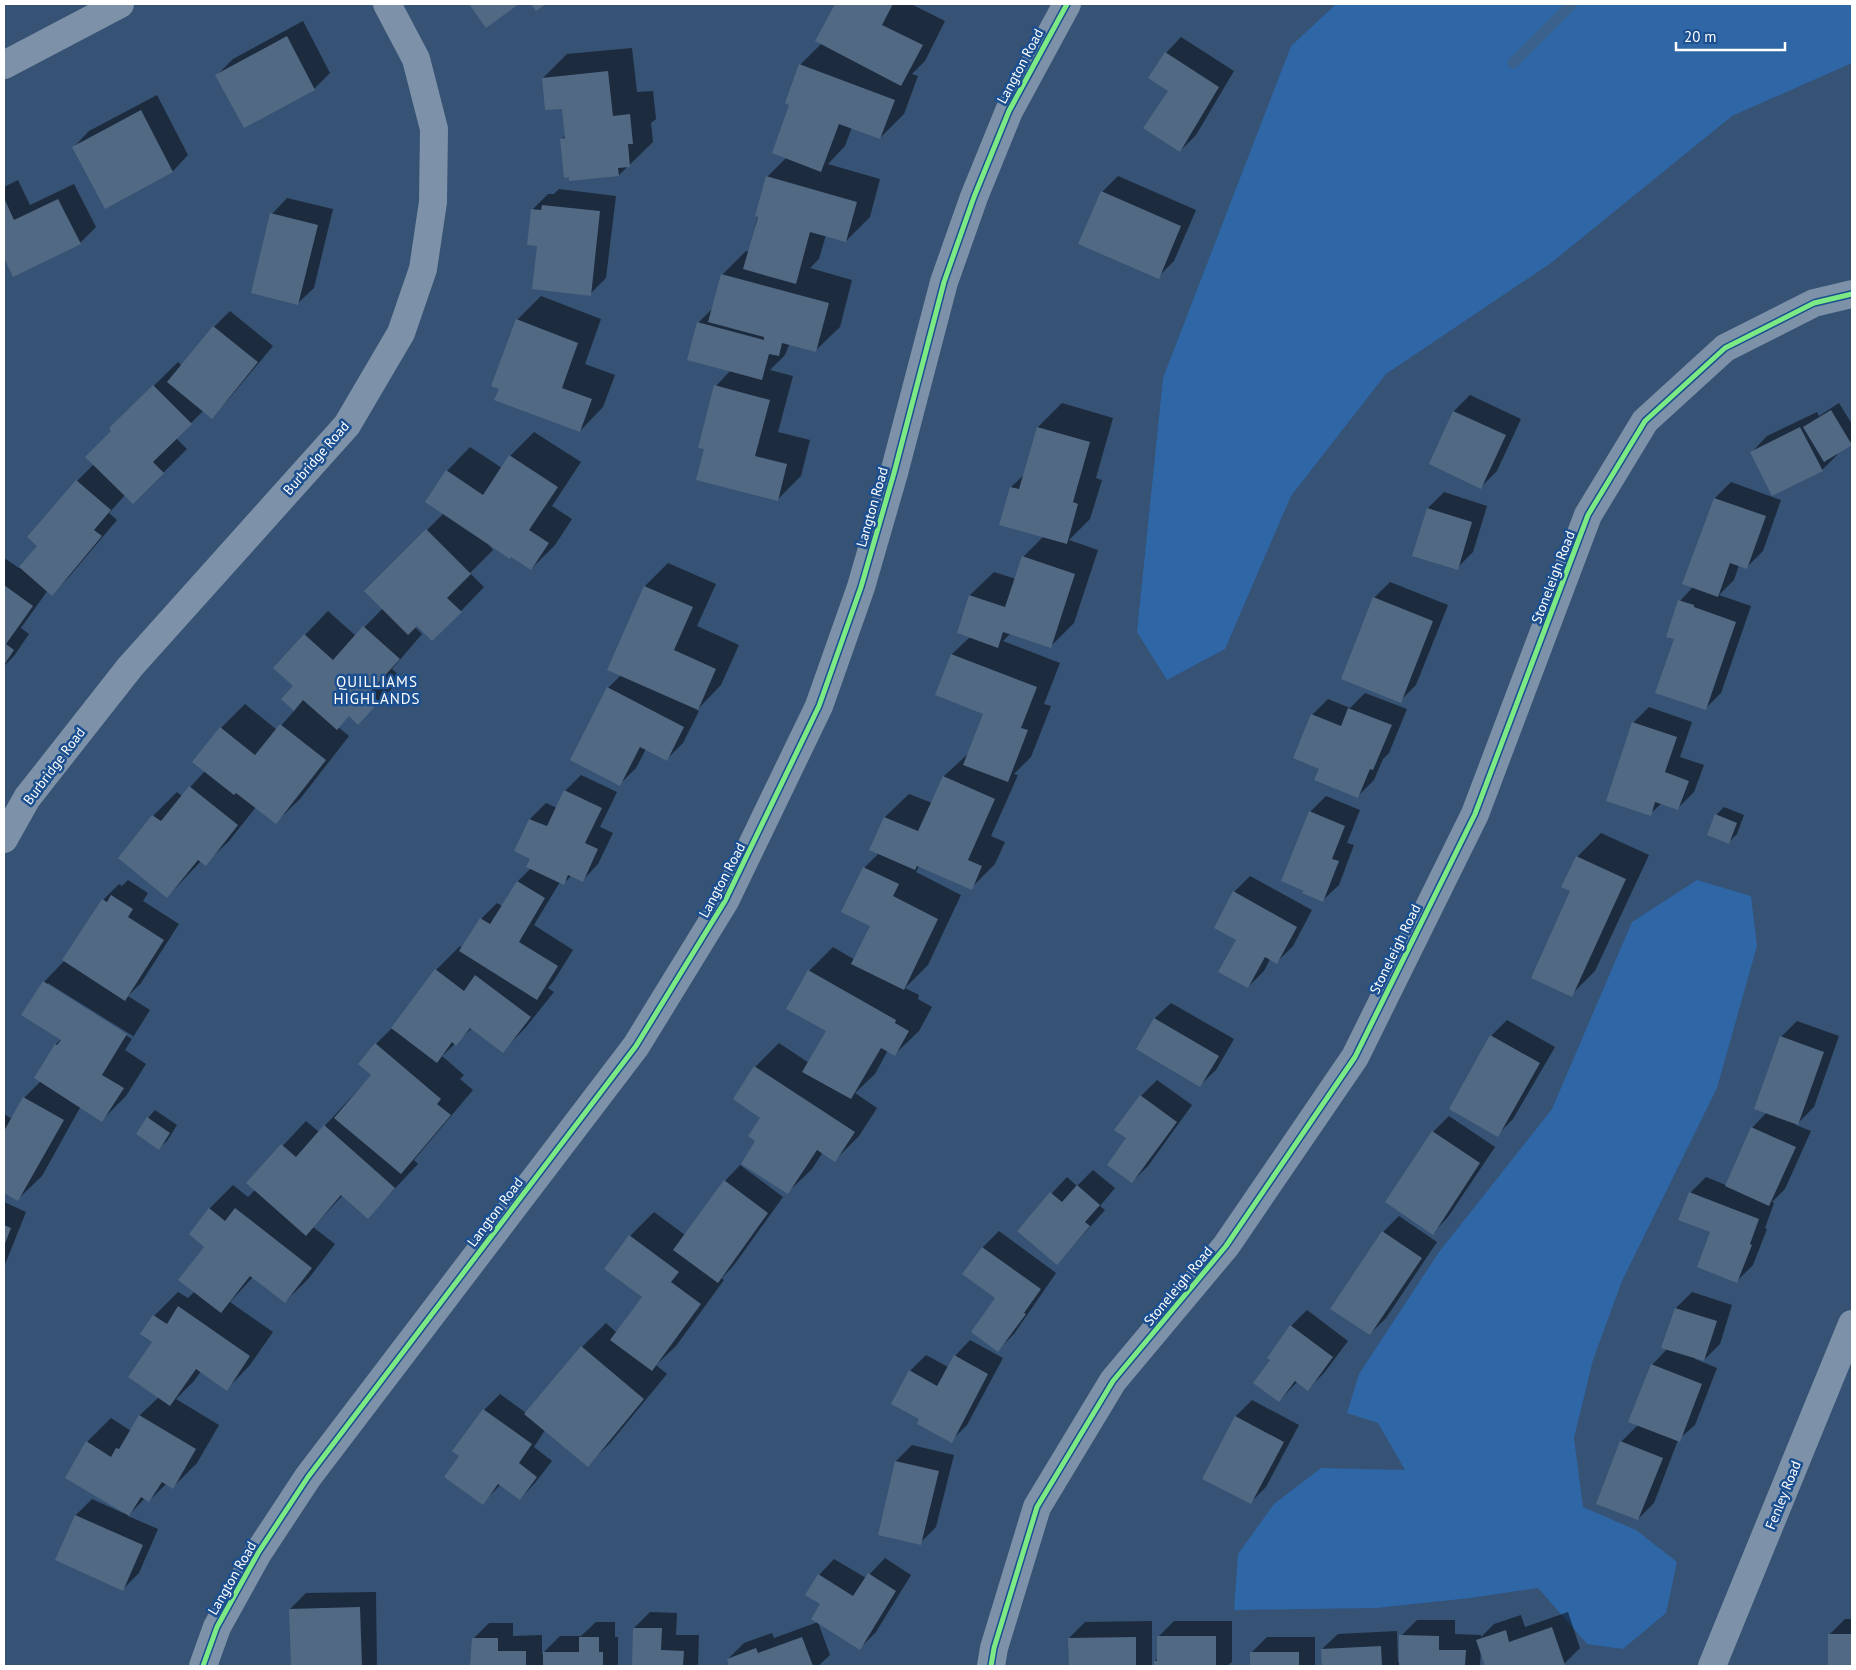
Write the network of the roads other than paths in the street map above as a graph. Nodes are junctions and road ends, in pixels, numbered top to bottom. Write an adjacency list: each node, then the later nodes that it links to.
1 (120, 4): 4 (street)
2 (387, 4): 6 (street, Burbridge Road)
3 (1067, 4): 8 (street, Langton Road)
4 (4, 65)
5 (1852, 294): 9 (street, Stoneleigh Road)
6 (4, 839)
7 (1852, 1324): 10 (street, Fenley Road)
8 (203, 1666)
9 (991, 1666)
10 (1712, 1666)

